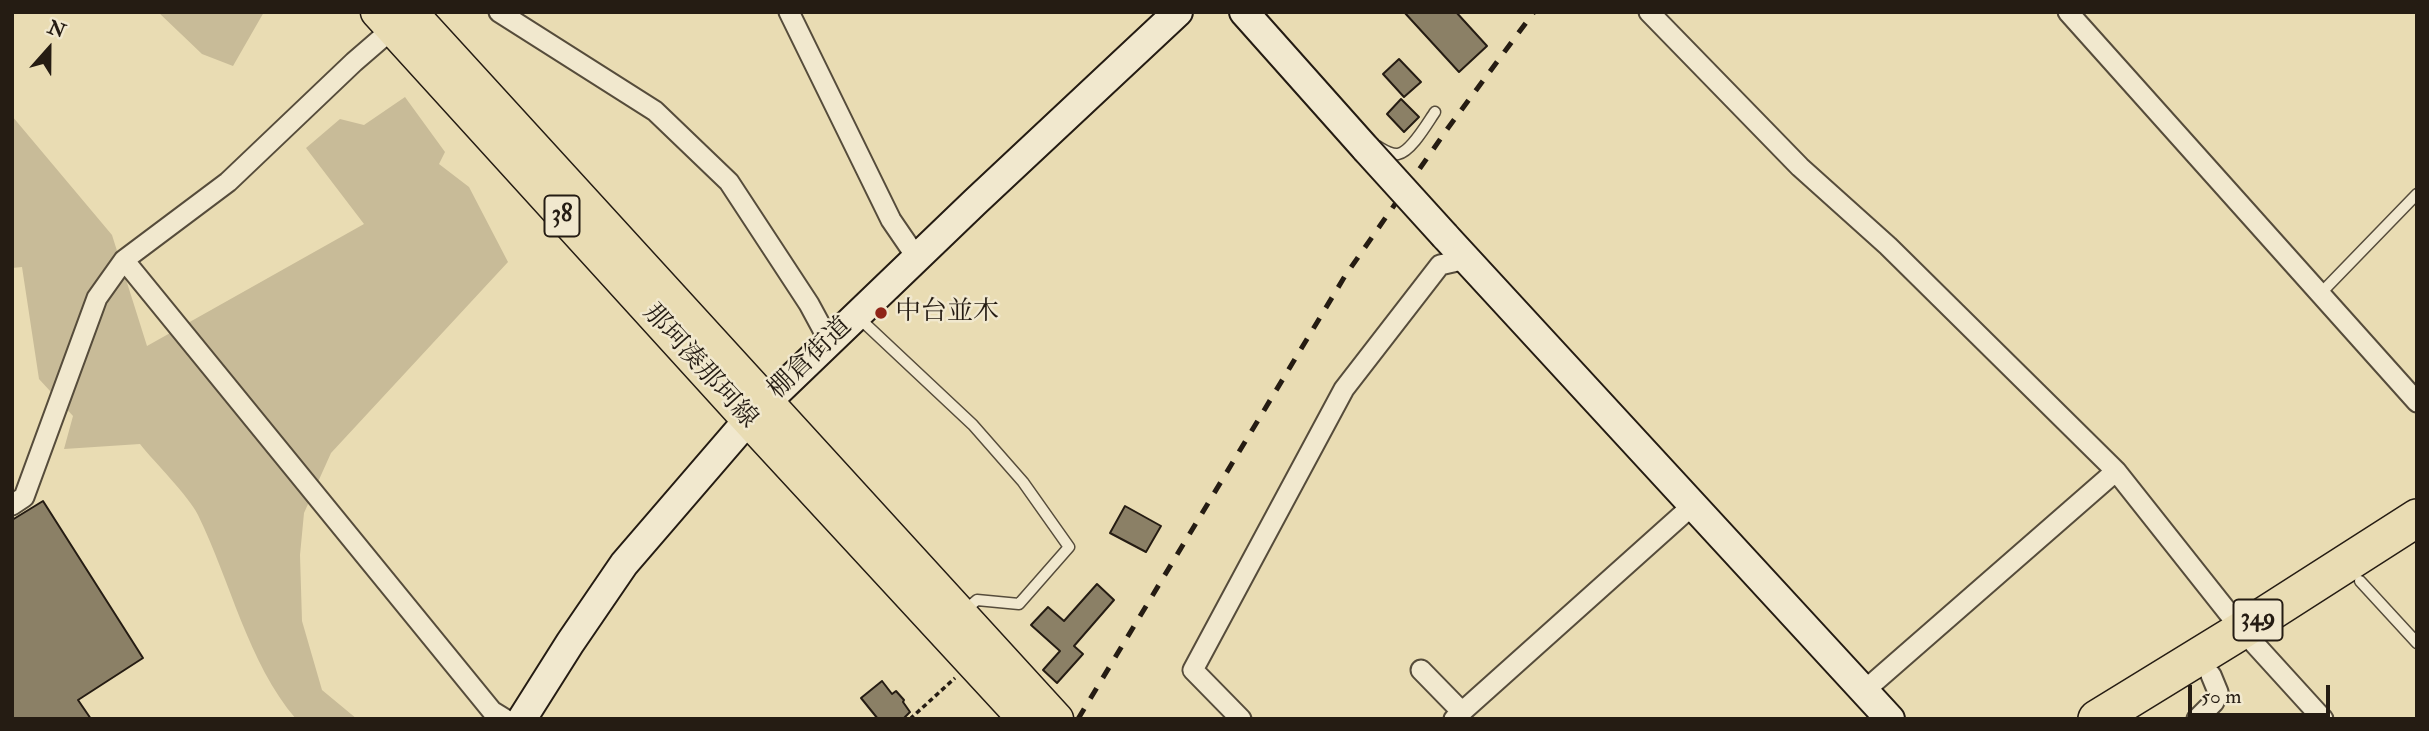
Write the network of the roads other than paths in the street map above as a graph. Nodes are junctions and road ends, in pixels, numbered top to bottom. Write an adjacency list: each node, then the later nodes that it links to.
1 (499, 12): 16 (street)
2 (789, 12): 11 (street)
3 (1178, 12): 11 (street, 棚倉街道)
4 (1244, 12): 9 (street)
5 (1649, 12): 19 (street)
6 (2068, 12): 14 (street)
7 (397, 17): 13 (street); 18 (main road, 那珂湊那珂線 / 38)
8 (1435, 112): 9 (lane)
9 (1360, 143): 12 (street, bridge)
10 (2417, 194): 14 (lane)
11 (917, 258): 15 (street, 棚倉街道)
12 (1466, 259): 21 (street); 35 (street)
13 (124, 260): 20 (street); 33 (street)
14 (2320, 293): 17 (street)
15 (856, 316): 16 (street, 棚倉街道); 25 (lane)
16 (829, 341): 18 (street, 棚倉街道)
17 (2417, 402)
18 (757, 411): 25 (main road, 那珂湊那珂線 / 38); 31 (main road, 那珂湊那珂線 / 38); 34 (street, 棚倉街道)
19 (2116, 471): 26 (street); 30 (street)
20 (12, 505)
21 (1693, 505): 30 (street); 32 (street)
22 (2417, 518): 26 (highway, 349)
23 (2417, 547): 24 (highway, 349)
24 (2360, 581): 26 (highway, 349); 27 (lane)
25 (960, 613): 31 (main road, 那珂湊那珂線 / 38)
26 (2249, 638): 29 (highway, 349); 37 (highway, 349); 40 (street)
27 (2417, 643)
28 (1421, 670): 32 (street)
29 (2211, 675): 38 (highway, 349); 39 (street)
30 (1864, 691): 36 (street)
31 (1041, 713)
32 (1458, 715)
33 (505, 719)
34 (522, 719)
35 (1241, 719)
36 (1890, 719)
37 (2097, 719)
38 (2140, 719)
39 (2197, 719)
40 (2323, 719)

